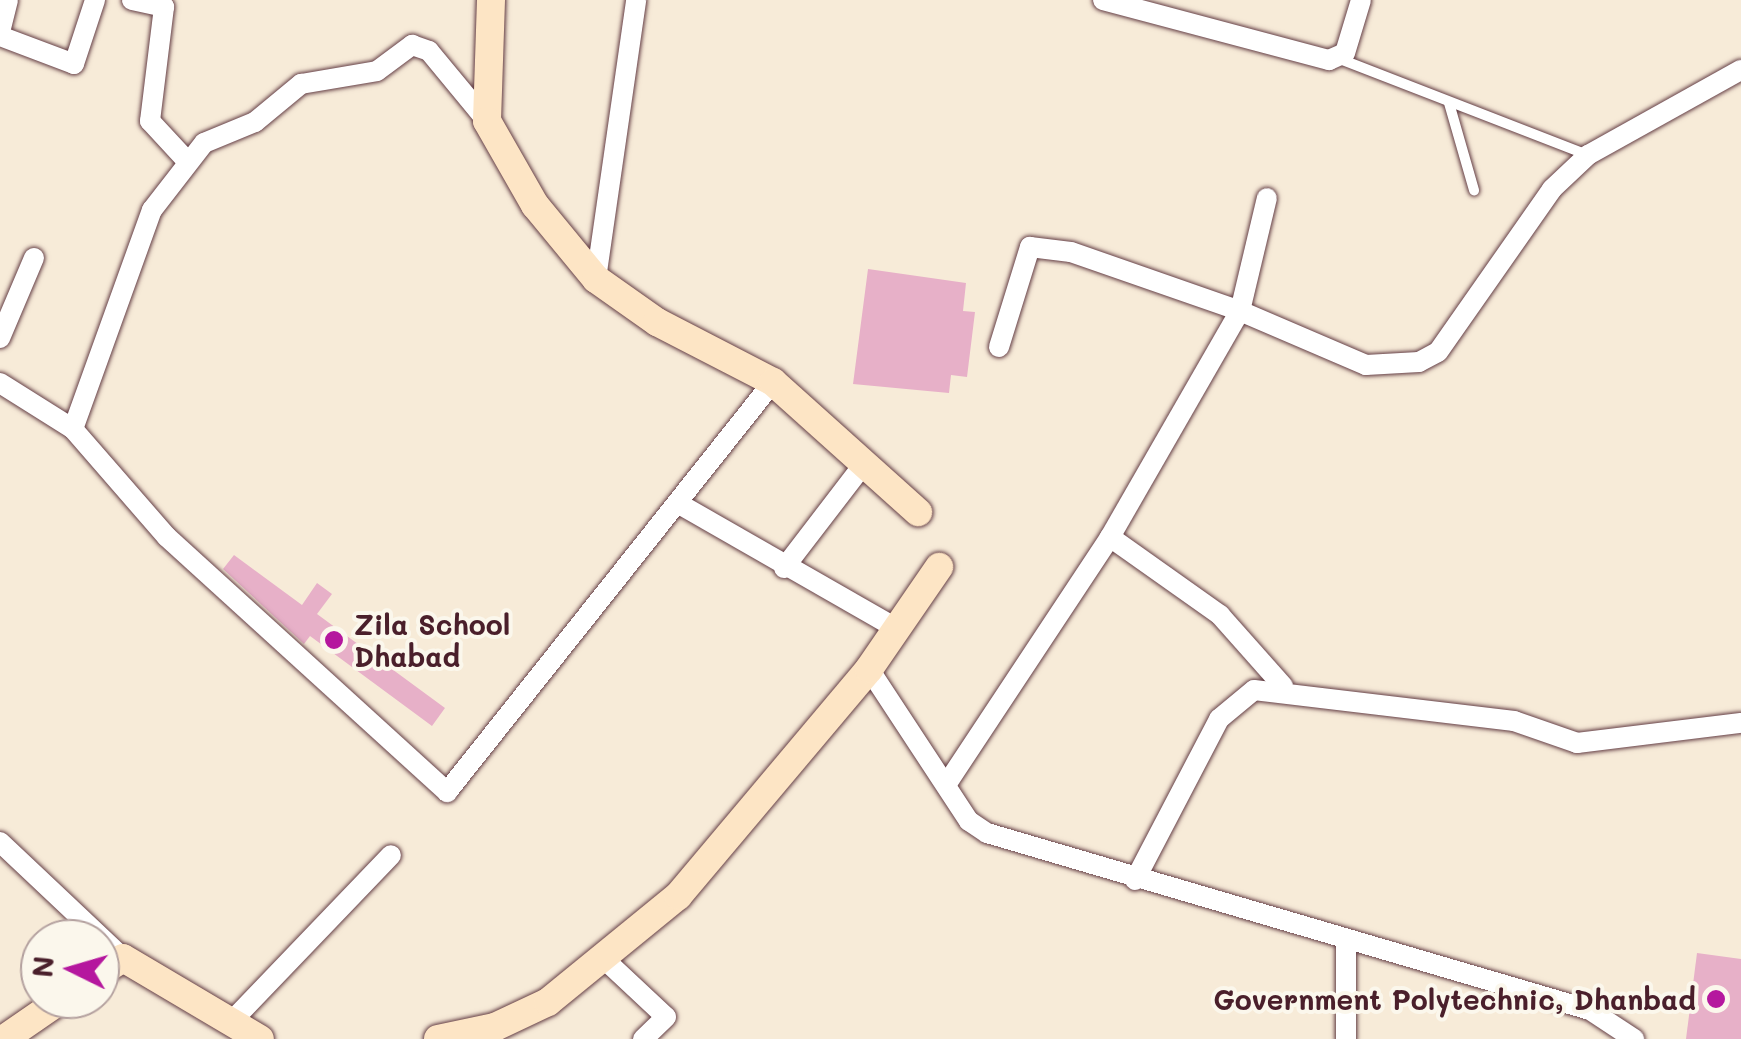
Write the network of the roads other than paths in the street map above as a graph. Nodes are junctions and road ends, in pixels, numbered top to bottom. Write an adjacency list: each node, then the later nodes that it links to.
1 (8, 0): 8 (street)
2 (95, 0): 8 (street)
3 (132, 0): 14 (street)
4 (491, 0): 12 (street)
5 (636, 0): 18 (street)
6 (1104, 0): 9 (street)
7 (1362, 0): 9 (street)
8 (0, 34)
9 (1339, 59): 11 (lane)
10 (1741, 70): 13 (street)
11 (1449, 102): 13 (lane); 15 (lane)
12 (487, 121): 14 (street); 18 (street)
13 (1588, 155): 19 (street)
14 (186, 161): 24 (street)
15 (1474, 190)
16 (1267, 198): 19 (street)
17 (34, 258): 20 (street)
18 (596, 278): 22 (street)
19 (1240, 311): 21 (street); 28 (street)
20 (0, 338)
21 (999, 347)
22 (773, 382): 25 (street); 26 (street)
23 (0, 383): 24 (street)
24 (73, 429): 26 (street)
25 (863, 465): 27 (street); 30 (street)
26 (681, 505): 30 (street)
27 (918, 512)
28 (1110, 537): 33 (street); 35 (street)
29 (939, 567): 31 (street)
30 (784, 568): 31 (street)
31 (894, 627): 32 (street)
32 (868, 669): 35 (street); 41 (street)
33 (1282, 686): 34 (street); 38 (street)
34 (1741, 724)
35 (946, 784): 38 (street)
36 (0, 842): 39 (street)
37 (391, 855): 44 (street)
38 (1135, 880): 40 (street)
39 (69, 919)
40 (1346, 940): 49 (street); 50 (street)
41 (603, 958): 47 (street); 48 (street)
42 (120, 969): 44 (street)
43 (33, 1019): 45 (street)
44 (232, 1022): 46 (street)
45 (4, 1039)
46 (260, 1039)
47 (438, 1039)
48 (643, 1039)
49 (1346, 1039)
50 (1634, 1039)

